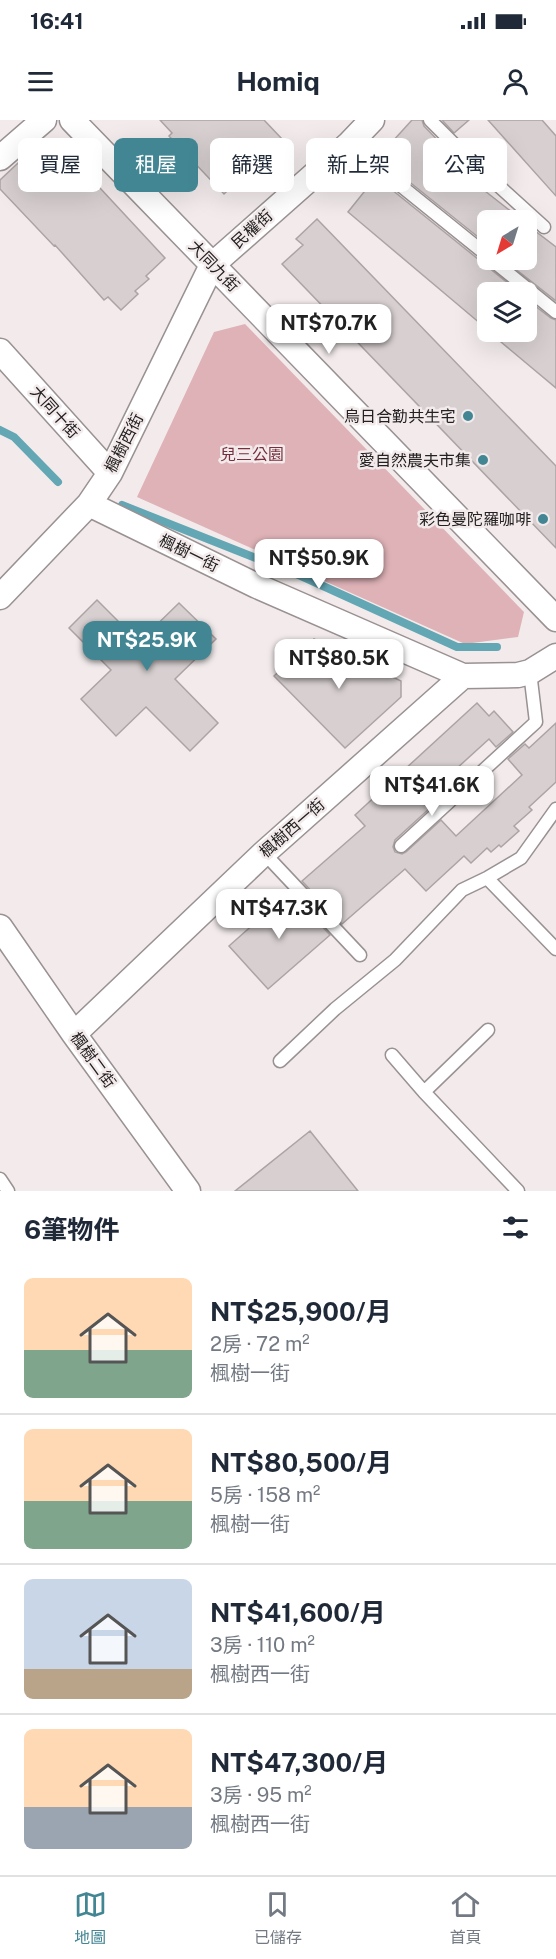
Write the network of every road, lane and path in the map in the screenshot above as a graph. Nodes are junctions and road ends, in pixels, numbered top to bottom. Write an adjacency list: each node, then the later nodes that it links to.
1 (44, 120): 6 (street)
2 (72, 120): 11 (street, 大同九街)
3 (372, 120): 5 (street, 民權街)
4 (430, 120): 9 (lane)
5 (355, 138)
6 (0, 158)
7 (306, 182): 11 (street, 民權街)
8 (409, 192): 10 (lane)
9 (544, 226)
10 (477, 247)
11 (212, 265): 15 (street, 楓樹西街); 18 (street, 大同九街)
12 (504, 270): 13 (lane)
13 (556, 312)
14 (0, 351): 15 (street, 大同十街)
15 (110, 473): 16 (street, 楓樹西街)
16 (89, 504): 17 (street, 楓樹西街); 21 (street, 楓樹一街)
17 (0, 597)
18 (556, 619)
19 (556, 656): 20 (street, 楓樹一街)
20 (530, 672): 21 (street, 楓樹一街); 23 (lane)
21 (463, 676): 24 (street, 楓樹西一街)
22 (556, 809): 25 (lane)
23 (401, 846)
24 (264, 853): 28 (lane); 30 (street, 楓樹西一街)
25 (487, 878): 27 (lane); 32 (lane)
26 (0, 927): 30 (street, 楓樹二街)
27 (556, 949)
28 (360, 955)
29 (488, 1029): 33 (lane)
30 (74, 1034): 36 (street, 楓樹二街)
31 (392, 1055): 33 (lane)
32 (280, 1062)
33 (424, 1092): 37 (lane)
34 (0, 1179): 35 (lane)
35 (8, 1191)
36 (188, 1191)
37 (518, 1191)

